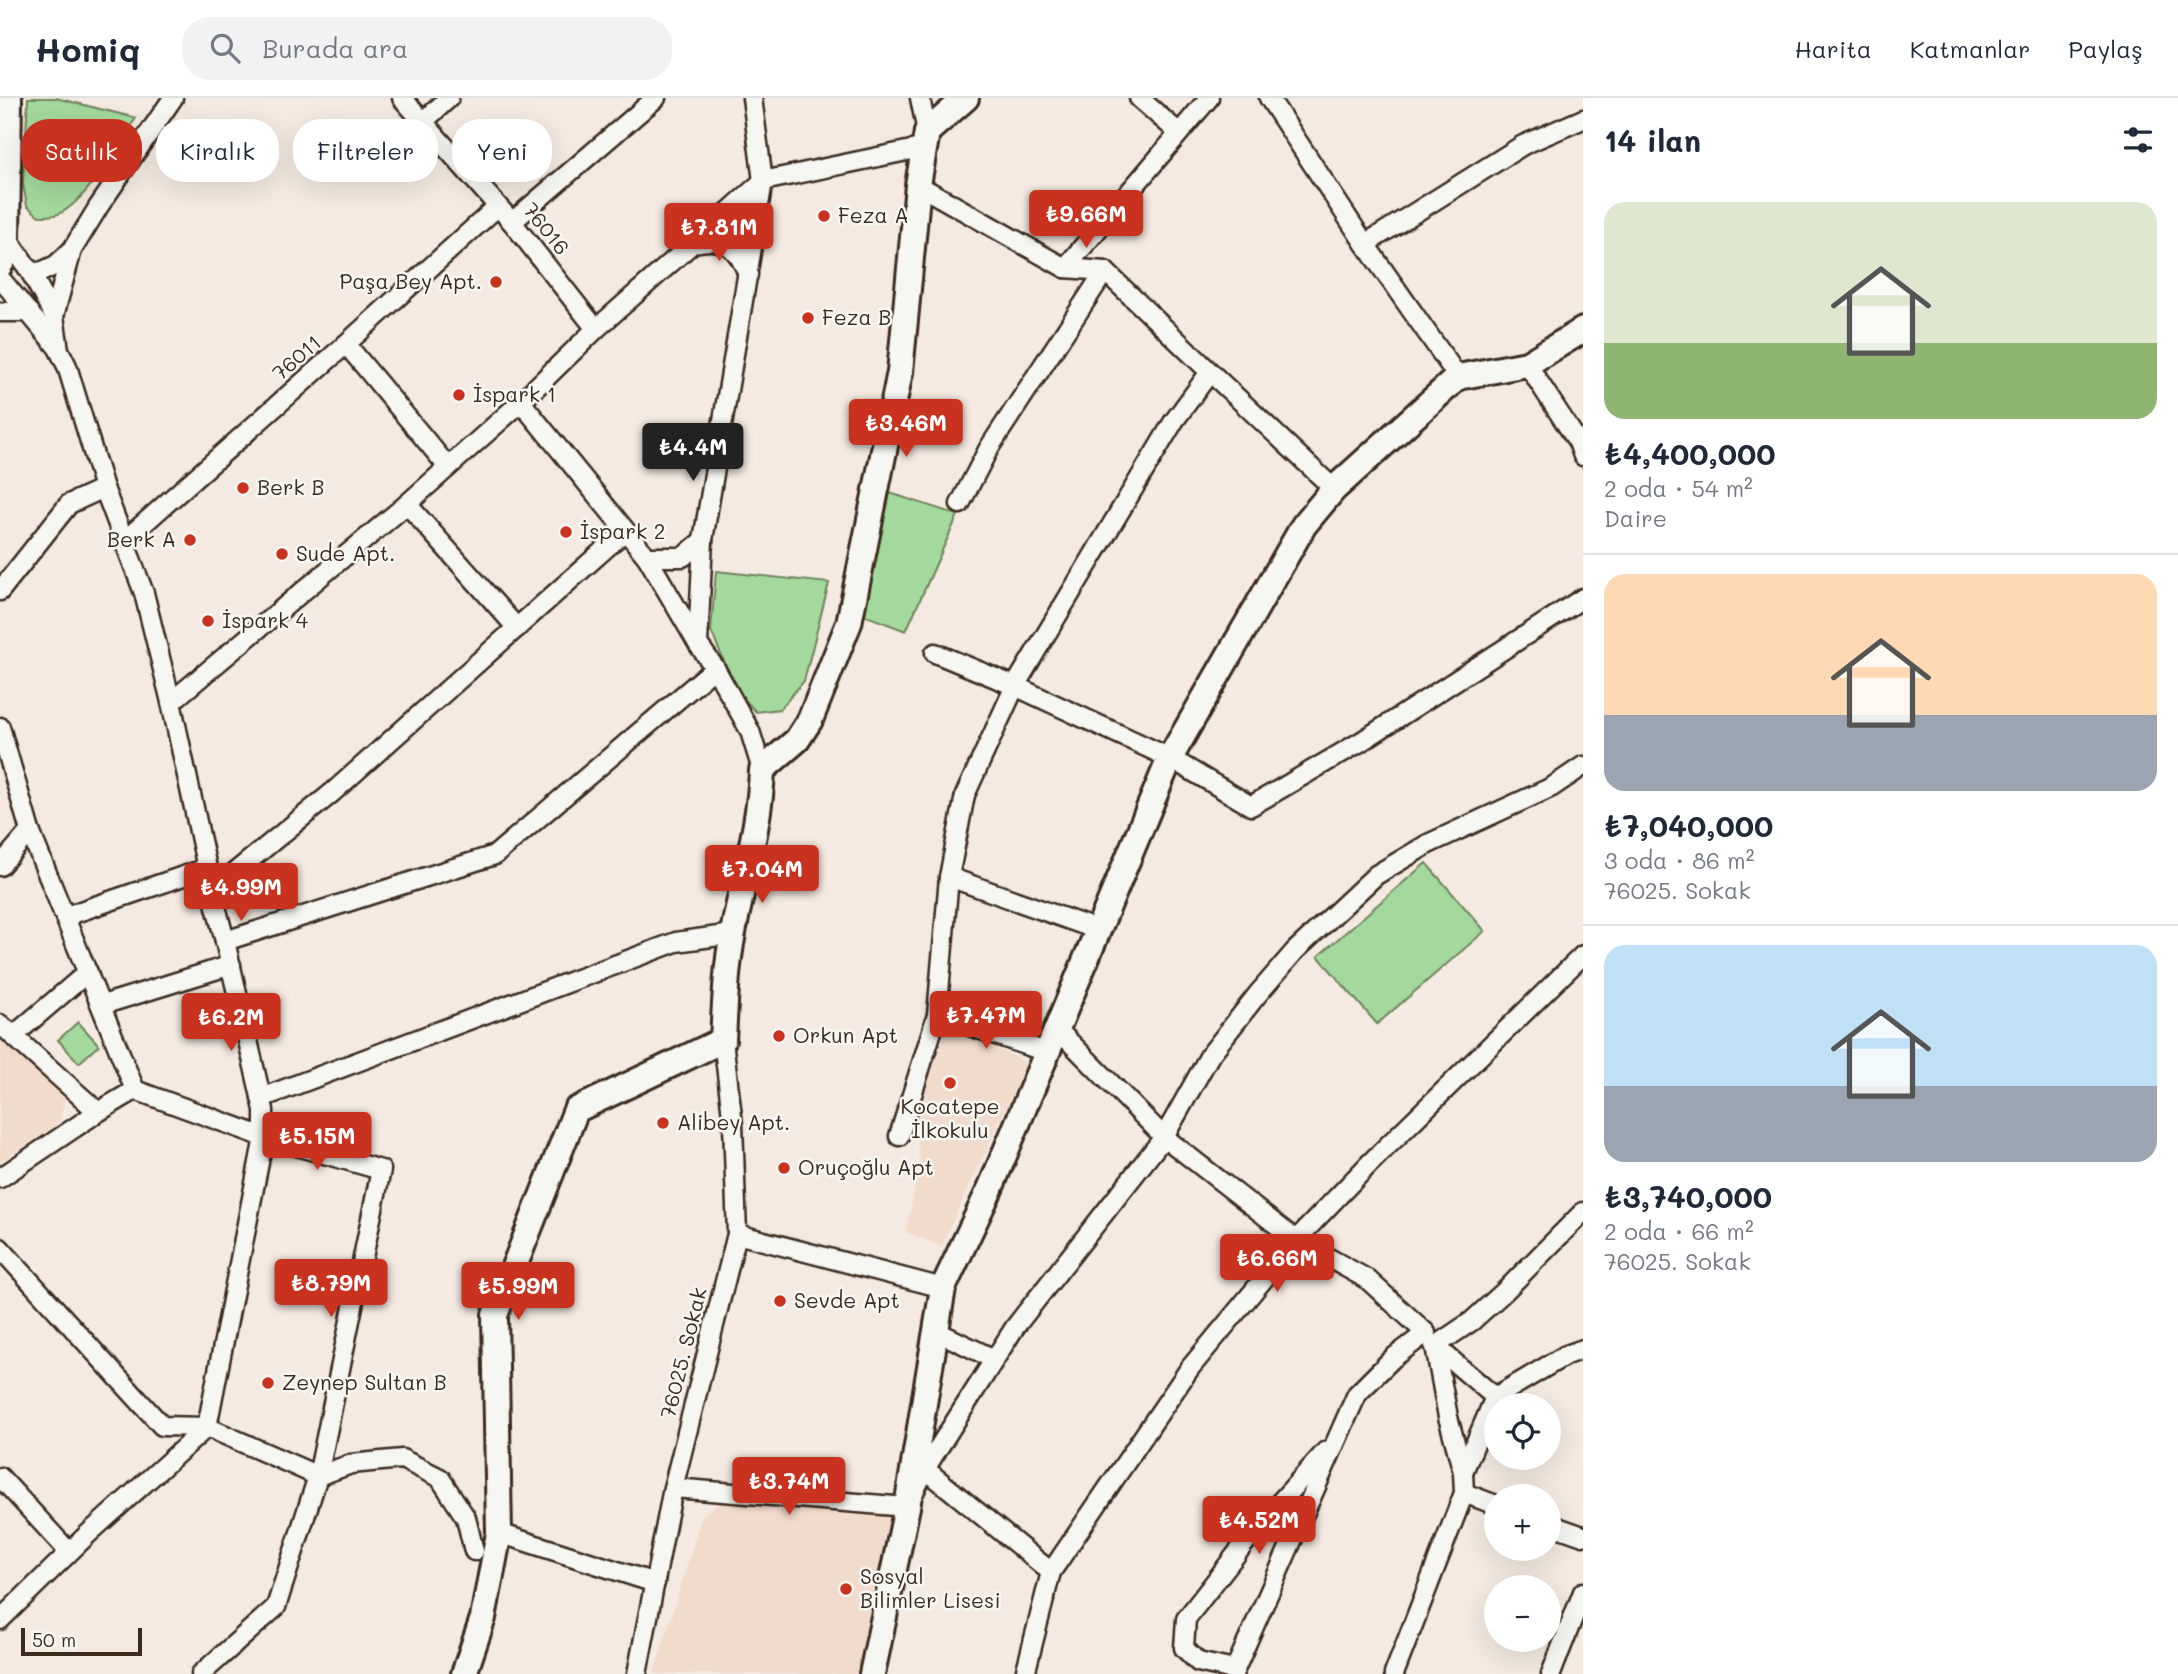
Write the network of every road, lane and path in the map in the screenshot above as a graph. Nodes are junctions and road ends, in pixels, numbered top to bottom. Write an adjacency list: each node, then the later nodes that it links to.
1 (9, 98): 22 (street)
2 (173, 98): 25 (street)
3 (402, 98): 12 (street, 76016)
4 (449, 98): 13 (street)
5 (656, 98): 21 (street)
6 (752, 98): 18 (street)
7 (920, 98): 17 (street)
8 (966, 98): 17 (street)
9 (1139, 98): 15 (street)
10 (1209, 98): 15 (street)
11 (1269, 98): 24 (street)
12 (422, 119)
13 (426, 119)
14 (1583, 120): 24 (street)
15 (1179, 134): 27 (street)
16 (438, 137): 20 (street, 76016)
17 (927, 139): 18 (street); 19 (street)
18 (763, 181): 23 (street); 30 (street)
19 (918, 186): 27 (street); 64 (street)
20 (498, 206): 21 (street, 76016); 37 (street, 76011)
21 (512, 222): 35 (street, 76016)
22 (3, 232): 26 (street); 29 (street)
23 (694, 243): 30 (street); 35 (street)
24 (1364, 244): 41 (street)
25 (72, 250): 29 (street); 34 (street)
26 (0, 265)
27 (1065, 268): 28 (street)
28 (1105, 271): 40 (street); 48 (street)
29 (31, 273): 34 (street)
30 (748, 275): 50 (street)
31 (0, 278): 33 (street)
32 (0, 312): 33 (street)
33 (29, 312): 38 (street)
34 (54, 316): 38 (street)
35 (596, 329): 42 (street)
36 (1583, 330): 39 (street)
37 (346, 344): 44 (street); 51 (street, 76011)
38 (59, 350): 45 (street)
39 (1527, 364): 41 (street); 43 (street)
40 (1210, 372): 46 (street); 59 (street)
41 (1458, 377): 46 (street)
42 (522, 402): 44 (street); 49 (street)
43 (1581, 446)
44 (448, 467): 47 (street)
45 (104, 488): 51 (street); 53 (street)
46 (1334, 489): 62 (street)
47 (407, 504): 55 (street); 60 (street)
48 (960, 504)
49 (625, 531): 52 (street); 55 (street)
50 (703, 540): 52 (street); 56 (street)
51 (124, 541): 60 (street)
52 (647, 557): 56 (street)
53 (0, 591)
54 (1583, 598): 62 (street)
55 (517, 628): 69 (street)
56 (698, 644): 58 (street)
57 (935, 653): 59 (street)
58 (716, 668): 64 (street); 73 (street)
59 (1015, 686): 62 (street); 68 (street)
60 (171, 702): 67 (street)
61 (0, 727): 65 (street)
62 (1170, 758): 71 (street)
63 (1583, 766): 88 (street)
64 (762, 770): 72 (street)
65 (30, 831): 66 (street); 70 (street)
66 (0, 866)
67 (207, 867): 69 (street); 70 (street)
68 (949, 877): 71 (street); 78 (street)
69 (212, 891): 73 (street)
70 (66, 916): 76 (street)
71 (1098, 930): 79 (street)
72 (733, 934): 81 (street); 84 (street)
73 (225, 941): 75 (street)
74 (1583, 955): 92 (street)
75 (231, 965): 77 (street); 84 (street)
76 (88, 972): 77 (street); 80 (street)
77 (102, 1005): 83 (street)
78 (937, 1014): 82 (street); 86 (street)
79 (1056, 1028): 82 (street); 88 (street)
80 (6, 1030): 85 (street)
81 (723, 1040): 91 (street, 76025. Sokak); 113 (street)
82 (1046, 1052): 94 (street)
83 (135, 1090): 85 (street); 87 (street)
84 (261, 1098): 87 (street)
85 (98, 1112): 89 (street)
86 (899, 1136)
87 (264, 1137): 102 (street); 106 (street)
88 (1164, 1137): 92 (street); 98 (street)
89 (0, 1178)
90 (1583, 1212): 96 (street)
91 (737, 1234): 94 (street); 108 (street, 76025. Sokak)
92 (1296, 1240): 96 (street); 117 (street)
93 (0, 1248): 102 (street)
94 (943, 1287): 95 (street)
95 (936, 1331): 98 (street); 111 (street)
96 (1430, 1340): 99 (street); 103 (street); 105 (street)
97 (1583, 1349): 100 (street)
98 (994, 1359): 104 (street)
99 (1490, 1393)
100 (1502, 1393)
101 (1484, 1423): 105 (street)
102 (207, 1427): 106 (street); 116 (street)
103 (1338, 1437): 122 (street); 122 (street)
104 (925, 1469): 111 (street); 117 (street)
105 (1463, 1472): 109 (street)
106 (318, 1476): 115 (street); 123 (street)
107 (0, 1477): 116 (street)
108 (673, 1488): 111 (street); 118 (street, 76025. Sokak)
109 (1464, 1493): 110 (street); 128 (street)
110 (1484, 1500)
111 (907, 1507): 126 (street)
112 (1561, 1528): 114 (street)
113 (499, 1533): 118 (street); 124 (street)
114 (1583, 1536)
115 (474, 1551)
116 (69, 1552): 120 (street)
117 (1051, 1572): 127 (street)
118 (655, 1583): 125 (street, 76025. Sokak)
119 (1583, 1592): 121 (street)
120 (0, 1620)
121 (1576, 1629): 129 (street)
122 (1234, 1672)
123 (201, 1674)
124 (464, 1674)
125 (637, 1674)
126 (872, 1674)
127 (1025, 1674)
128 (1394, 1674)
129 (1551, 1674)

